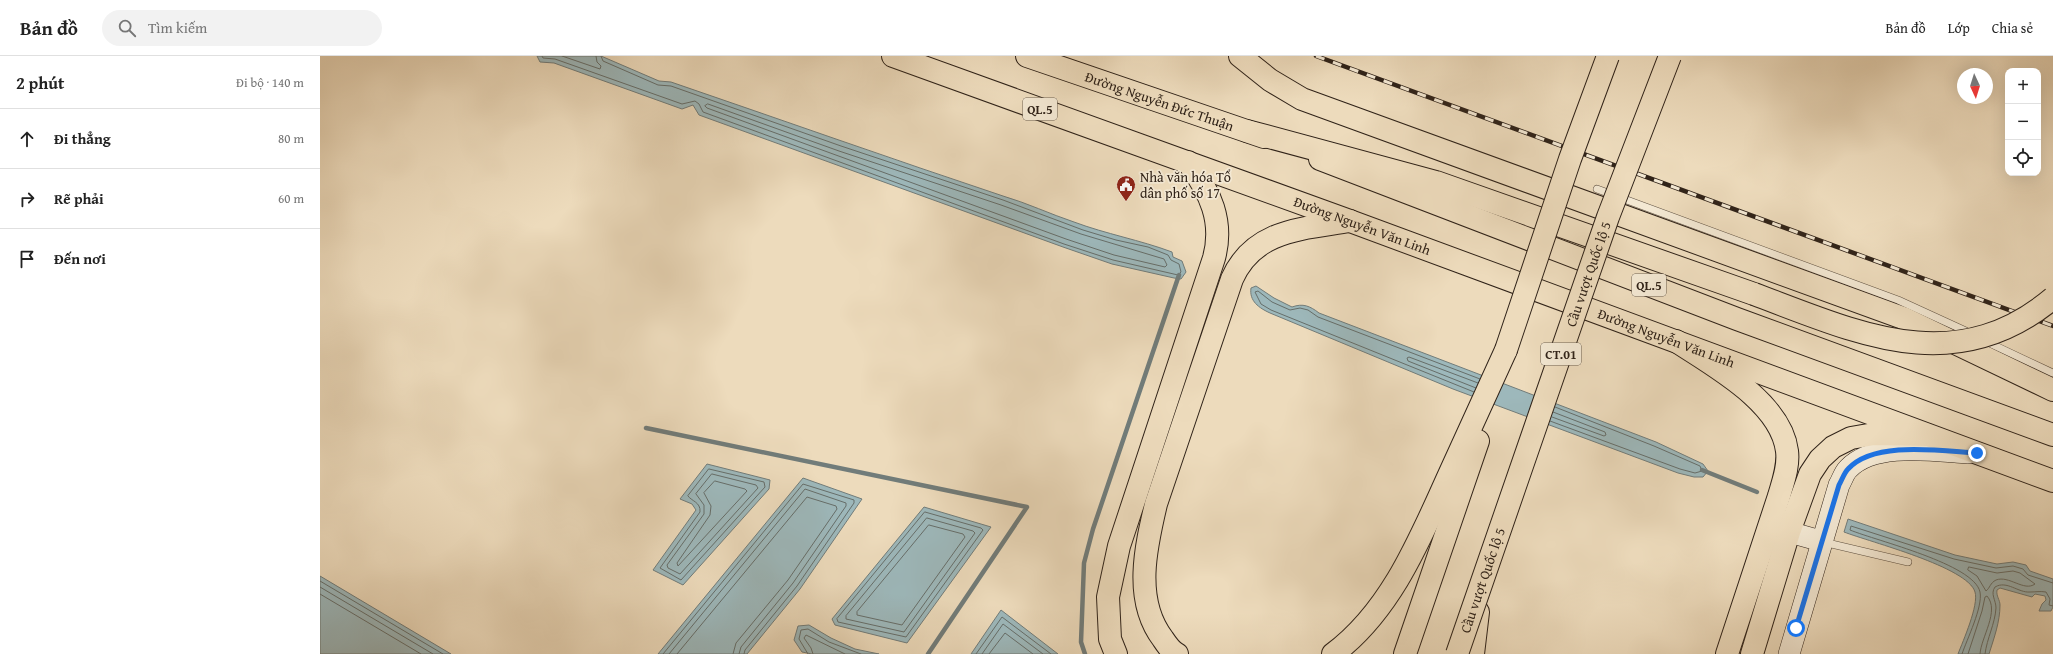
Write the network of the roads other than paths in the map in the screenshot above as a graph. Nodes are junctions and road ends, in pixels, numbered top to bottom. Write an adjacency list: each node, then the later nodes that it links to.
1 (893, 56): 9 (highway, QL.5)
2 (1027, 56): 7 (highway, Đường Nguyễn Đức Thuận / QL.5)
3 (1240, 56): 16 (highway)
4 (1599, 56): 8 (highway, bridge)
5 (1608, 56): 8 (highway, bridge)
6 (1670, 56): 20 (highway, Cầu vượt Quốc lộ 5 / CT.01, bridge)
7 (1247, 131): 12 (highway, bridge); 18 (highway, QL.5)
8 (1570, 159): 14 (highway, bridge)
9 (1188, 162): 11 (highway, Đường Nguyễn Văn Linh / QL.5); 25 (highway)
10 (1597, 189): 15 (lane)
11 (1350, 221): 13 (highway, Đường Nguyễn Văn Linh / QL.5); 26 (highway)
12 (2053, 298)
13 (1676, 341): 17 (highway, Đường Nguyễn Văn Linh / QL.5); 31 (highway)
14 (1506, 350): 27 (highway); 28 (highway)
15 (2053, 373)
16 (2053, 390)
17 (1927, 434): 19 (highway, Đường Nguyễn Văn Linh / QL.5); 22 (highway)
18 (2053, 435)
19 (1977, 453): 21 (highway, Đường Nguyễn Văn Linh / QL.5); 23 (main road)
20 (1522, 467): 29 (highway, Cầu vượt Quốc lộ 5 / CT.01, bridge); 30 (highway, bridge)
21 (2053, 481)
22 (1789, 532): 23 (main road); 32 (highway)
23 (1821, 541): 24 (lane); 33 (main road)
24 (1908, 562)
25 (1116, 654)
26 (1177, 654)
27 (1333, 654)
28 (1404, 654)
29 (1457, 654)
30 (1473, 654)
31 (1727, 654)
32 (1752, 654)
33 (1789, 654)

